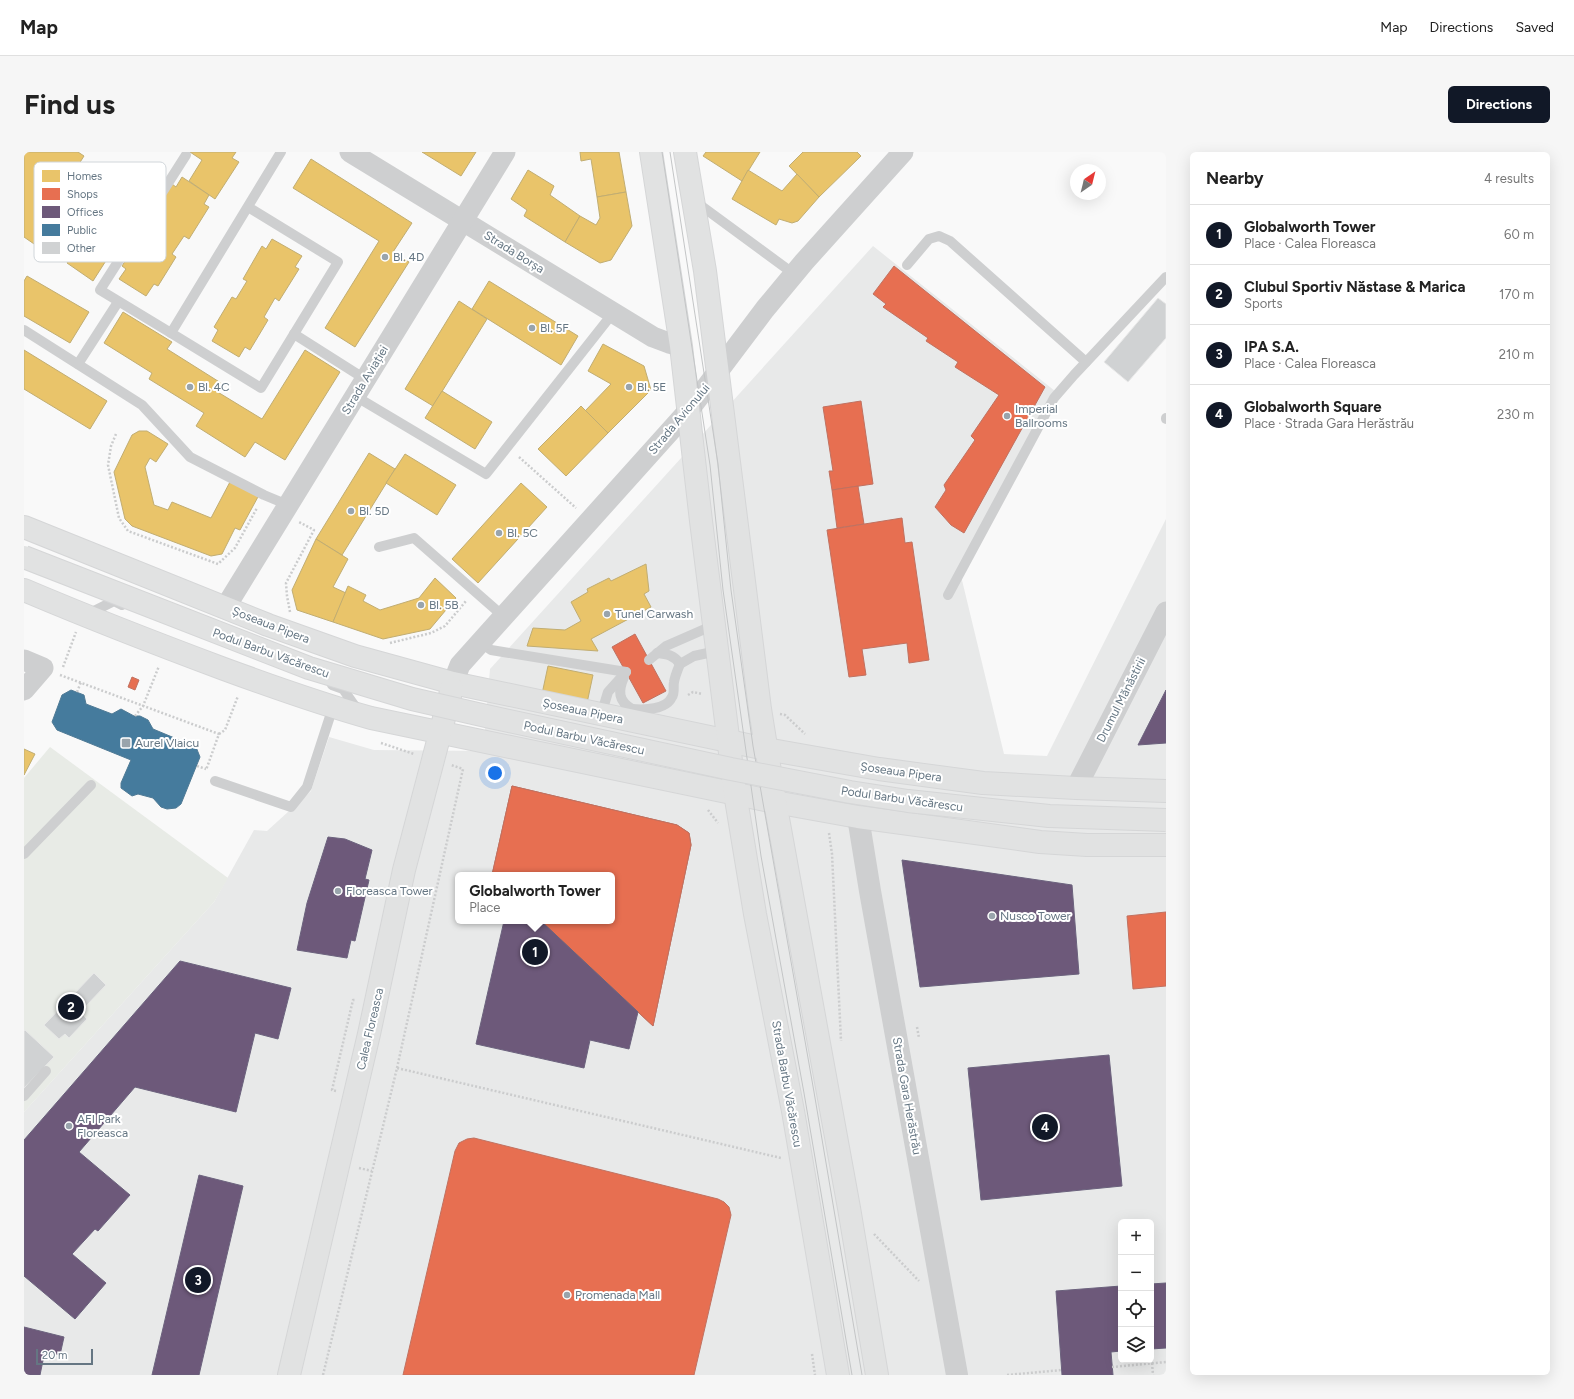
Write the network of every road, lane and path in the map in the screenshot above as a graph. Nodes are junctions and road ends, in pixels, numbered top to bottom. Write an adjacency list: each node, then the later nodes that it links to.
1 (281, 152): 10 (lane)
2 (350, 152): 11 (street, Strada Borșa)
3 (505, 152): 11 (street, Strada Aviației)
4 (651, 152): 21 (main road, Strada Barbu Văcărescu)
5 (685, 152): 9 (main road)
6 (903, 152): 14 (street, Strada Avionului)
7 (186, 155): 8 (lane)
8 (166, 186)
9 (693, 200): 14 (lane); 24 (main road)
10 (248, 208): 19 (lane); 20 (lane)
11 (462, 221): 17 (street, Strada Borșa); 25 (street, Strada Aviației)
12 (118, 262): 16 (lane)
13 (907, 265): 22 (lane)
14 (794, 274): 24 (street, Strada Avionului)
15 (1166, 277): 22 (lane)
16 (118, 302): 19 (lane); 23 (lane)
17 (613, 313): 21 (street, Strada Borșa); 28 (lane)
18 (24, 330): 23 (lane)
19 (171, 333): 20 (lane)
20 (294, 334): 25 (lane)
21 (681, 346): 26 (main road, Strada Barbu Văcărescu)
22 (1086, 362): 38 (lane)
23 (78, 364): 30 (lane)
24 (718, 371): 26 (street, Strada Avionului); 69 (main road)
25 (360, 388): 28 (lane); 30 (street, Strada Aviației)
26 (689, 410): 31 (street, Strada Avionului); 44 (main road, Strada Barbu Văcărescu)
27 (116, 434): 29 (path)
28 (508, 447): 31 (path)
29 (260, 503)
30 (288, 505): 39 (street, Strada Aviației)
31 (590, 520): 42 (street, Strada Avionului)
32 (24, 527): 39 (main road, Șoseaua Pipera)
33 (314, 530): 41 (path)
34 (379, 547): 37 (lane)
35 (24, 557): 80 (main road, Podul Barbu Văcărescu, bridge)
36 (24, 590): 43 (main road)
37 (474, 592): 42 (lane); 46 (path)
38 (948, 595)
39 (225, 608): 56 (main road, Șoseaua Pipera)
40 (1166, 612): 75 (street, Drumul Mănăstirii)
41 (298, 614)
42 (503, 616): 45 (street, Strada Avionului)
43 (80, 624): 53 (path); 61 (main road); 63 (lane)
44 (714, 625): 47 (main road, Strada Barbu Văcărescu); 48 (lane)
45 (480, 642): 54 (lane); 56 (street, Strada Avionului)
46 (385, 644)
47 (717, 651): 51 (lane); 68 (main road, Strada Barbu Văcărescu)
48 (657, 653): 50 (lane); 51 (lane)
49 (24, 660): 53 (street)
50 (649, 660)
51 (680, 664): 62 (lane)
52 (159, 666): 60 (path)
53 (52, 671): 55 (path); 57 (street)
54 (626, 672): 62 (lane); 64 (lane)
55 (81, 682): 58 (path); 60 (path)
56 (453, 683): 64 (main road, Șoseaua Pipera); 66 (main road, Calea Floreasca)
57 (24, 690)
58 (77, 692)
59 (238, 696): 67 (path)
60 (143, 706): 65 (path); 67 (path)
61 (333, 707): 63 (main road); 73 (lane)
62 (628, 714): 64 (main road, Șoseaua Pipera); 68 (main road, Șoseaua Pipera)
63 (362, 715): 66 (main road)
64 (601, 715)
65 (136, 716)
66 (440, 733): 70 (main road, Calea Floreasca); 77 (main road)
67 (219, 734): 72 (path)
68 (729, 741): 69 (main road, Șoseaua Pipera); 77 (main road, Strada Barbu Văcărescu)
69 (766, 749): 75 (main road, Șoseaua Pipera); 78 (main road)
70 (433, 760): 86 (path); 98 (main road, Calea Floreasca)
71 (196, 766): 72 (path)
72 (206, 769): 73 (path)
73 (215, 781)
74 (90, 785): 82 (lane)
75 (1076, 788): 76 (main road, Șoseaua Pipera)
76 (1166, 790)
77 (735, 793): 78 (main road); 90 (main road, Strada Barbu Văcărescu)
78 (775, 802): 79 (main road); 101 (main road)
79 (858, 817): 81 (main road); 102 (street, Strada Gara Herăstrău)
80 (1166, 820)
81 (1166, 845)
82 (24, 854)
83 (832, 854): 85 (path)
84 (353, 1000): 88 (path)
85 (842, 1047)
86 (397, 1068): 90 (path); 99 (path)
87 (46, 1071): 89 (lane)
88 (332, 1090)
89 (24, 1096)
90 (801, 1162): 100 (main road, Strada Barbu Văcărescu)
91 (872, 1238): 92 (path)
92 (920, 1282)
93 (1166, 1362): 95 (path)
94 (1152, 1363): 96 (path); 104 (path)
95 (1154, 1363)
96 (1112, 1366)
97 (1062, 1370): 103 (path)
98 (289, 1375)
99 (324, 1375)
100 (838, 1375)
101 (877, 1375)
102 (957, 1375)
103 (1007, 1375)
104 (1153, 1375)

